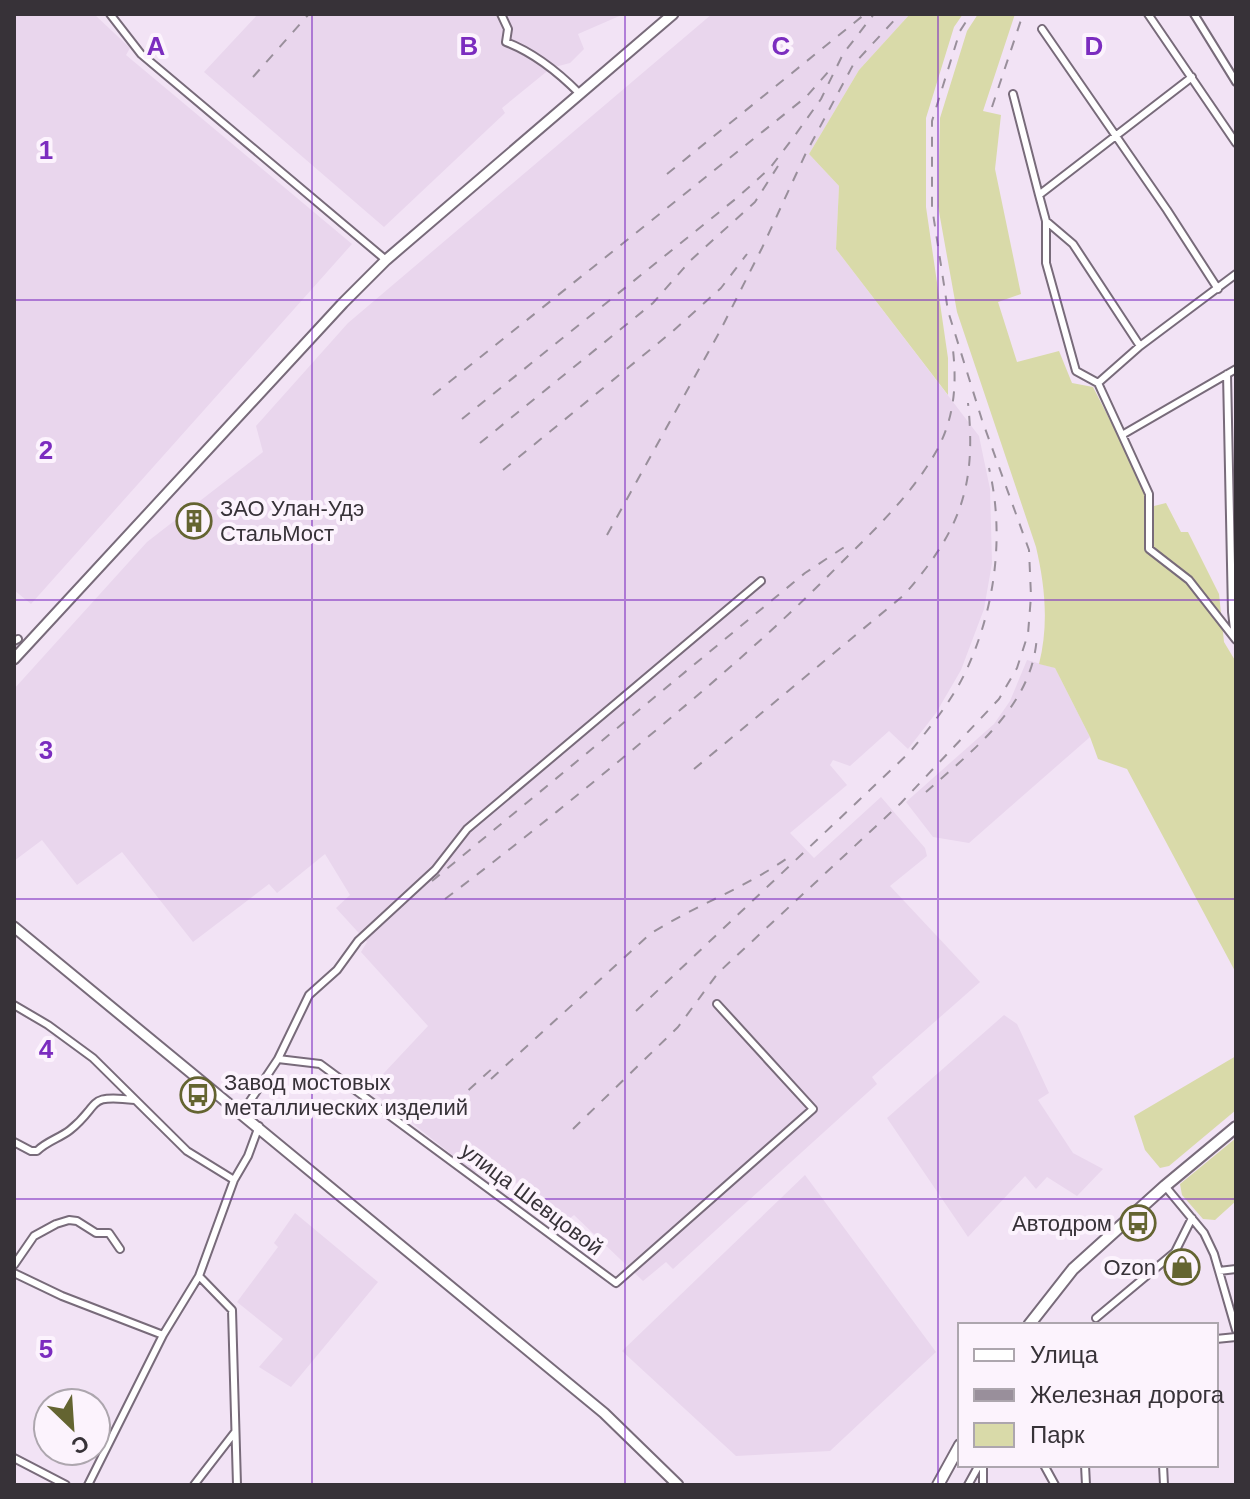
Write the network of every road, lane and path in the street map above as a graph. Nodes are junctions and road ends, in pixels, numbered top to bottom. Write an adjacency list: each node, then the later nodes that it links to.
1 (110, 14): 15 (street)
2 (501, 14): 9 (street)
3 (673, 14): 9 (street)
4 (1148, 14): 7 (street)
5 (1194, 14): 8 (street)
6 (1042, 29): 11 (street)
7 (1192, 77): 11 (street); 12 (street)
8 (1236, 82)
9 (579, 93): 15 (street)
10 (1013, 94): 13 (street)
11 (1115, 136): 13 (street); 17 (street)
12 (1236, 143)
13 (1039, 195): 14 (street)
14 (1046, 221): 18 (street); 21 (street)
15 (386, 260): 25 (street)
16 (1236, 274): 17 (street)
17 (1218, 289): 18 (street)
18 (1140, 346): 21 (street)
19 (1236, 369): 20 (street)
20 (1227, 374): 22 (street); 24 (street)
21 (1098, 383): 22 (street)
22 (1122, 435): 24 (street)
23 (761, 581): 29 (street)
24 (1236, 640)
25 (14, 659)
26 (14, 927): 31 (street)
27 (717, 1004): 29 (street, улица Шевцовой)
28 (14, 1005): 30 (street)
29 (278, 1059): 31 (street)
30 (135, 1100): 34 (street); 35 (street)
31 (242, 1113): 32 (street)
32 (259, 1126): 35 (street); 57 (street)
33 (1236, 1127): 36 (main road)
34 (14, 1142)
35 (234, 1180): 43 (street)
36 (1165, 1186): 37 (street); 45 (main road)
37 (1192, 1218): 41 (street); 44 (street)
38 (120, 1249): 39 (street)
39 (14, 1265)
40 (1236, 1269): 41 (street)
41 (1219, 1271): 46 (street)
42 (14, 1273): 47 (street)
43 (199, 1276): 47 (street); 48 (street)
44 (1096, 1318)
45 (1031, 1323)
46 (1236, 1330)
47 (163, 1335): 54 (street)
48 (235, 1432): 55 (street); 56 (street)
49 (958, 1449): 58 (main road)
50 (14, 1458): 53 (street)
51 (980, 1467): 59 (street)
52 (1045, 1467): 60 (street)
53 (66, 1485)
54 (88, 1485)
55 (194, 1485)
56 (237, 1485)
57 (678, 1485)
58 (938, 1485)
59 (968, 1485)
60 (1055, 1485)

